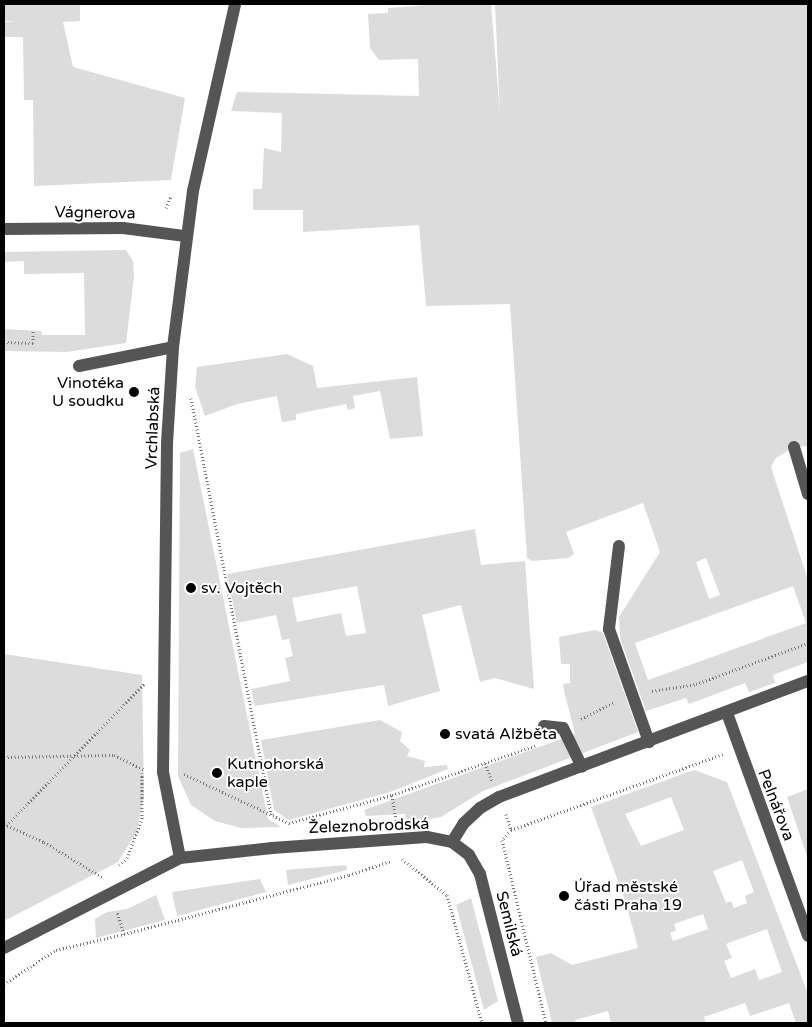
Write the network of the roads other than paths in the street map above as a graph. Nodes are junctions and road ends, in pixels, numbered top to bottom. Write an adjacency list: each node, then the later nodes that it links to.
1 (235, 4): 3 (street, Vrchlabská)
2 (4, 229): 3 (street, Vágnerova)
3 (185, 236): 4 (street, Vrchlabská)
4 (173, 347): 5 (street); 15 (street, Vrchlabská)
5 (79, 366)
6 (794, 447): 7 (street)
7 (808, 494)
8 (619, 546): 12 (street)
9 (808, 681): 10 (street, Železnobrodská)
10 (727, 714): 12 (street, Železnobrodská); 16 (street, Pelnářova)
11 (544, 726): 13 (street)
12 (649, 742): 13 (street, Železnobrodská)
13 (582, 767): 14 (street, Železnobrodská)
14 (452, 842): 15 (street, Železnobrodská); 18 (street, Semilská)
15 (180, 858): 17 (street, Železnobrodská)
16 (808, 936)
17 (4, 948)
18 (518, 1023)

